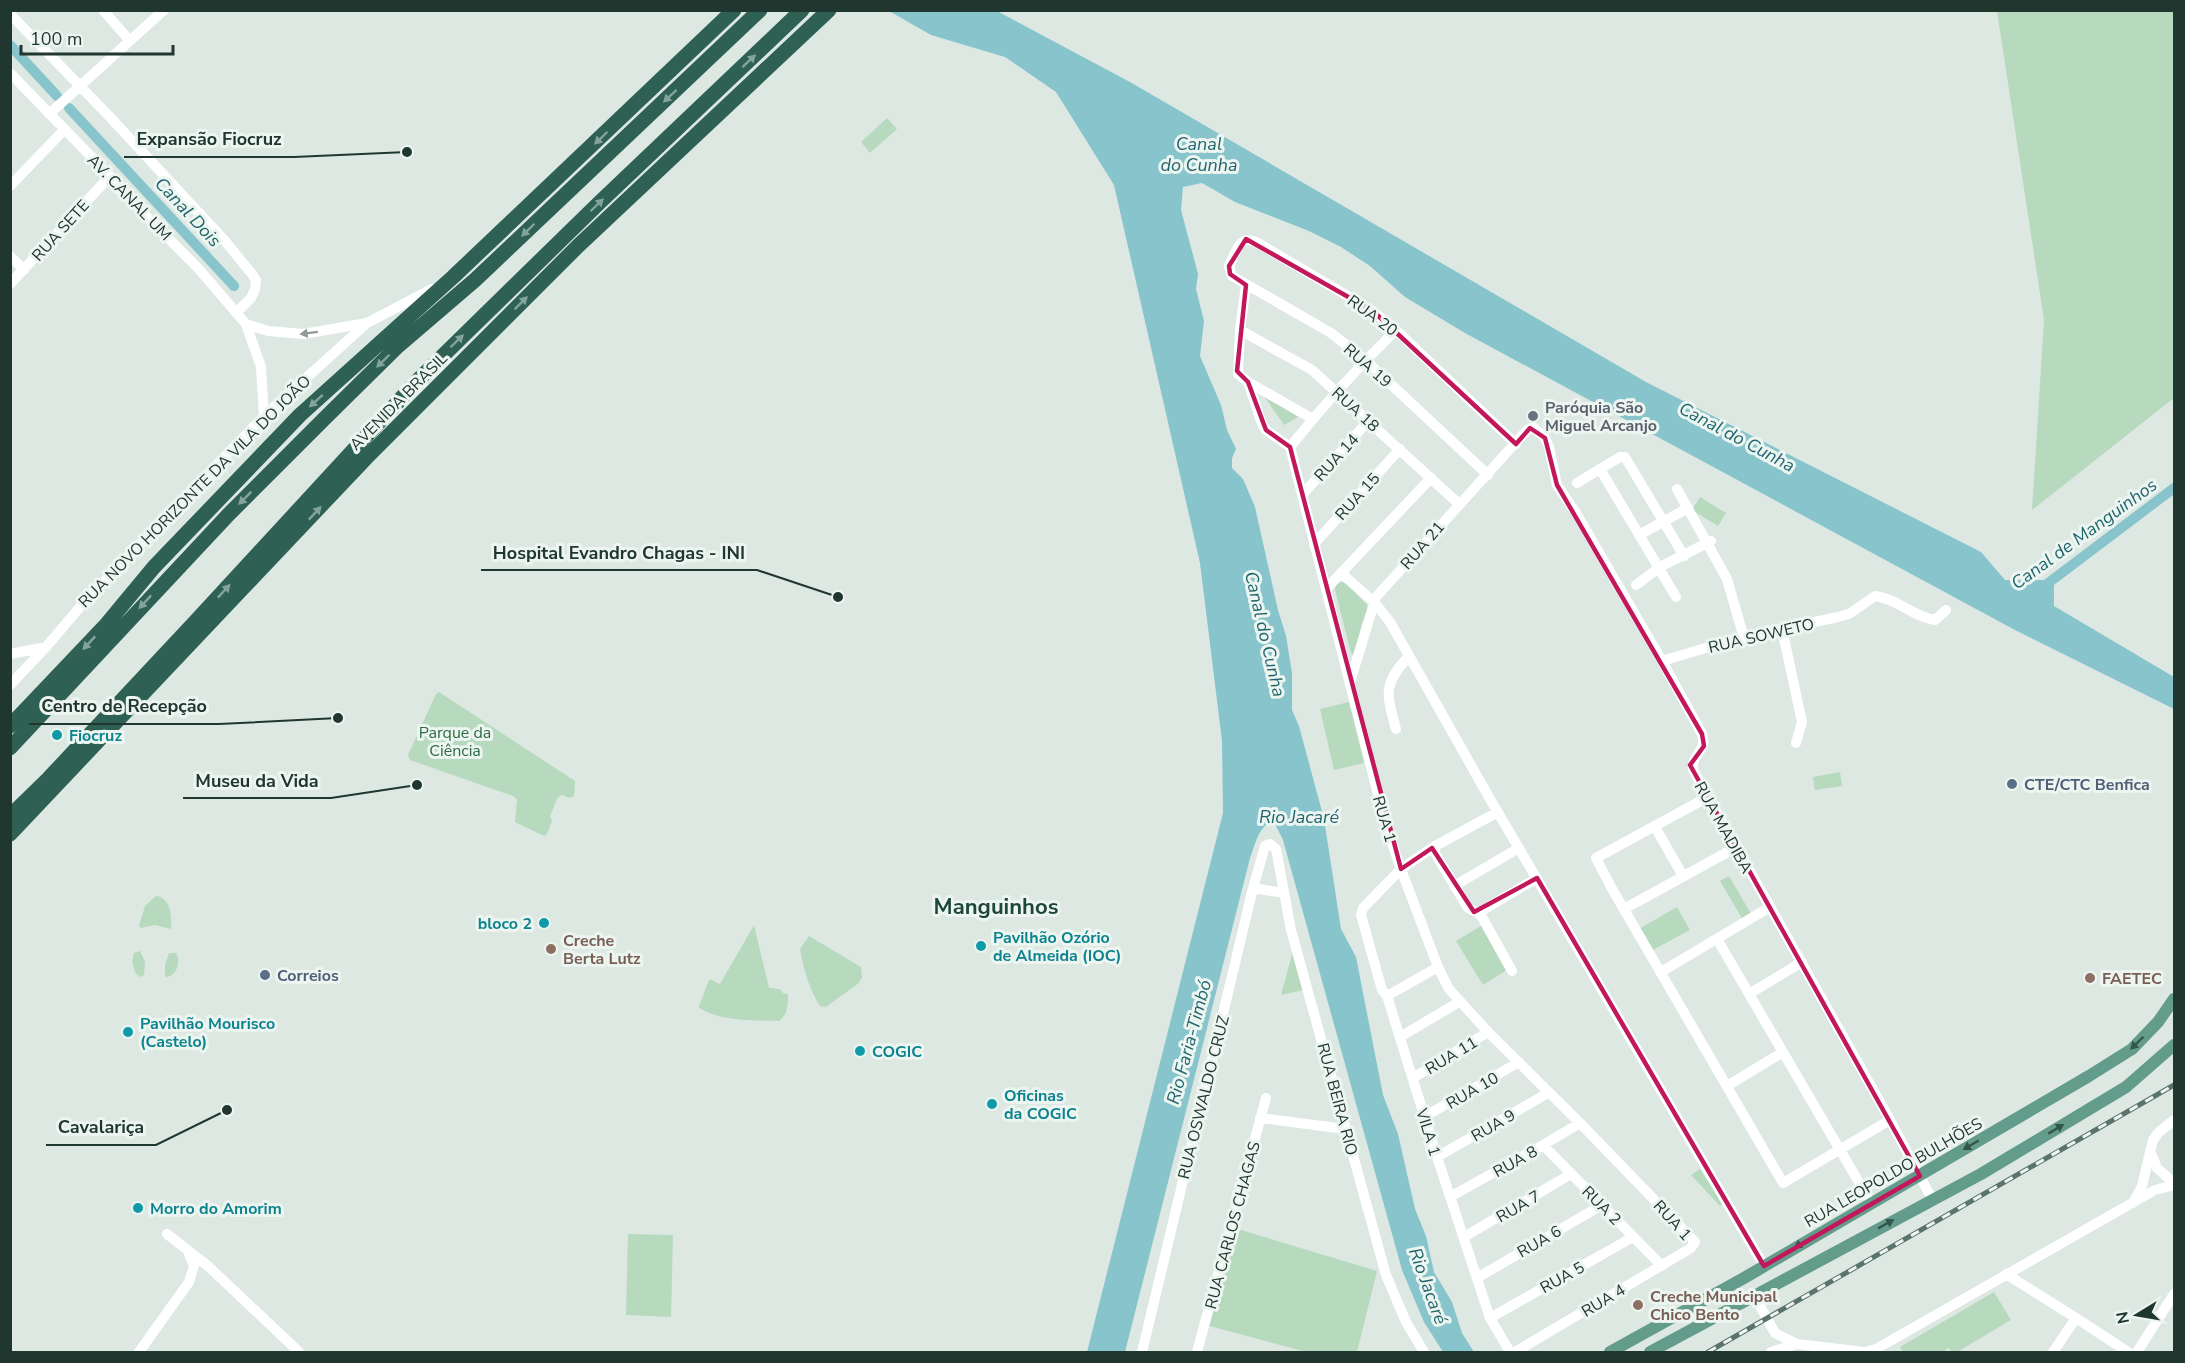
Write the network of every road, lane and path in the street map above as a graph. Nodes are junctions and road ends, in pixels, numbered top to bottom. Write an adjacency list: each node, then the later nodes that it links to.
1 (103, 10): 8 (street)
2 (164, 10): 8 (street)
3 (734, 10): 18 (highway, one-way to 18)
4 (760, 10): 44 (highway, one-way to 44)
5 (802, 10): 72 (highway, AVENIDA BRASIL, one-way to 5)
6 (829, 10): 74 (highway, AVENIDA BRASIL, one-way to 6)
7 (10, 14): 10 (street)
8 (130, 41): 10 (street)
9 (10, 73): 11 (street, AV. CANAL UM)
10 (81, 86): 11 (street); 21 (street)
11 (49, 114): 12 (street, AV. CANAL UM)
12 (64, 130): 13 (street, AV. CANAL UM); 14 (street)
13 (110, 176): 16 (street, RUA SETE); 21 (street, AV. CANAL UM)
14 (12, 181)
15 (10, 256): 16 (street)
16 (24, 270): 19 (street, RUA SETE)
17 (1232, 276): 20 (street, RUA 19); 25 (street, RUA 20)
18 (453, 277): 22 (street, RUA NOVO HORIZONTE DA VILA DO JOÃO); 50 (highway, one-way to 50)
19 (10, 284)
20 (1246, 285): 24 (street); 26 (street, RUA 19)
21 (236, 313): 23 (street, AV. CANAL UM)
22 (367, 323): 23 (street, one-way to 23); 29 (street, RUA NOVO HORIZONTE DA VILA DO JOÃO)
23 (246, 324): 29 (street)
24 (1240, 330): 27 (street); 28 (street, RUA 18)
25 (1396, 330): 26 (street); 33 (street, RUA 20)
26 (1365, 360): 28 (street); 37 (street, RUA 19)
27 (1248, 382): 30 (street); 34 (street)
28 (1338, 392): 30 (street); 31 (street, RUA 18)
29 (264, 416): 60 (street, RUA NOVO HORIZONTE DA VILA DO JOÃO)
30 (1313, 419): 34 (street)
31 (1370, 420): 35 (street, RUA 18); 41 (street, RUA 14)
32 (1530, 428): 33 (street, RUA 21); 63 (street, RUA MADIBA)
33 (1516, 444): 37 (street, RUA 21)
34 (1290, 447): 41 (street, RUA 1)
35 (1400, 449): 38 (street, RUA 18); 48 (street, RUA 15)
36 (1600, 469): 39 (street); 45 (street); 46 (street)
37 (1488, 475): 42 (street, RUA 21)
38 (1431, 478): 42 (street, RUA 18); 52 (street)
39 (1577, 483)
40 (1677, 489): 43 (street)
41 (1303, 494): 48 (street, RUA 1)
42 (1459, 504): 56 (street, RUA 21)
43 (1688, 508): 45 (street); 47 (street)
44 (229, 514): 50 (highway); 69 (highway, one-way to 69)
45 (1664, 521): 46 (street); 49 (street)
46 (1639, 535): 51 (street)
47 (1709, 542): 49 (street); 59 (street)
48 (1314, 544): 54 (street, RUA 1)
49 (1684, 556): 51 (street)
50 (154, 567): 66 (highway, one-way to 66)
51 (1659, 569): 53 (street); 55 (street)
52 (1341, 573): 54 (street); 56 (street)
53 (1636, 585)
54 (1326, 589): 64 (street, RUA 1)
55 (1676, 597)
56 (1375, 603): 62 (street); 64 (street, RUA 21)
57 (1946, 610): 58 (street, RUA SOWETO)
58 (1782, 629): 59 (street, RUA SOWETO); 68 (street)
59 (1744, 638): 63 (street, RUA SOWETO)
60 (46, 647): 61 (street); 65 (street, RUA NOVO HORIZONTE DA VILA DO JOÃO)
61 (10, 654)
62 (1409, 656): 67 (street); 71 (street)
63 (1662, 661): 70 (street, RUA MADIBA)
64 (1350, 682): 79 (street, RUA 1)
65 (10, 685)
66 (10, 726)
67 (1396, 729)
68 (1796, 743)
69 (10, 748)
70 (1708, 797): 73 (street); 78 (street, RUA MADIBA)
71 (1498, 812): 76 (street); 77 (street)
72 (10, 816)
73 (1655, 827): 80 (street); 86 (street)
74 (10, 834)
75 (1268, 844): 83 (street, RUA OSWALDO CRUZ); 84 (street, RUA BEIRA RIO)
76 (1435, 846): 79 (street); 82 (street)
77 (1519, 848): 81 (street); 82 (street)
78 (1735, 848): 80 (street); 85 (street, RUA MADIBA)
79 (1401, 869): 90 (street, RUA 1); 94 (street, VILA 1)
80 (1683, 876): 86 (street)
81 (1537, 878): 87 (street); 130 (street)
82 (1454, 886): 87 (street)
83 (1253, 888): 84 (street); 141 (street, RUA OSWALDO CRUZ)
84 (1284, 893): 111 (street, RUA BEIRA RIO)
85 (1770, 907): 88 (street); 89 (street, RUA MADIBA)
86 (1624, 909): 92 (street)
87 (1478, 913): 91 (street)
88 (1717, 939): 92 (street); 93 (street)
89 (1802, 962): 93 (street); 108 (street, RUA MADIBA)
90 (1438, 967): 94 (street); 96 (street, RUA 1)
91 (1512, 971)
92 (1661, 972): 103 (street)
93 (1749, 994): 100 (street)
94 (1388, 996): 98 (street, VILA 1)
95 (2175, 999): 117 (main road, RUA LEOPOLDO BULHÕES, one-way to 117)
96 (1459, 1002): 97 (street, RUA 1); 98 (street)
97 (1488, 1032): 101 (street, RUA 1); 102 (street, RUA 11)
98 (1400, 1037): 102 (street, VILA 1)
99 (2175, 1045): 120 (main road, one-way to 99)
100 (1783, 1052): 103 (street); 113 (street)
101 (1519, 1062): 104 (street, RUA 1); 106 (street, RUA 10)
102 (1413, 1078): 106 (street, VILA 1)
103 (1727, 1086): 113 (street)
104 (1548, 1093): 110 (street, RUA 1); 115 (street, RUA 9)
105 (1266, 1098): 107 (street, RUA CARLOS CHAGAS)
106 (1424, 1117): 115 (street, VILA 1)
107 (1260, 1118): 111 (street); 142 (street, RUA CARLOS CHAGAS)
108 (1890, 1120): 113 (street); 117 (street, RUA MADIBA)
109 (2175, 1120): 114 (street)
110 (1580, 1123): 112 (street, RUA 8); 127 (street, RUA 1)
111 (1345, 1129): 143 (street, RUA BEIRA RIO)
112 (1543, 1145): 116 (street, RUA 2); 119 (street, RUA 8)
113 (1840, 1149): 121 (street)
114 (2149, 1149): 118 (street); 122 (street)
115 (1437, 1157): 119 (street, VILA 1)
116 (1571, 1174): 123 (street, RUA 2); 125 (street, RUA 7)
117 (1920, 1176): 120 (street, RUA MADIBA); 121 (main road, RUA LEOPOLDO BULHÕES)
118 (2175, 1184): 122 (street)
119 (1450, 1197): 125 (street, VILA 1)
120 (1932, 1199): 134 (main road, one-way to 120)
121 (1871, 1203): 130 (main road, RUA LEOPOLDO BULHÕES, one-way to 130)
122 (2133, 1203): 131 (street)
123 (1602, 1205): 126 (street, RUA 2); 132 (street, RUA 6)
124 (167, 1234): 128 (street)
125 (1464, 1237): 132 (street, VILA 1)
126 (1633, 1237): 129 (street, RUA 2); 135 (street, RUA 5)
127 (1691, 1248): 129 (street, RUA 4)
128 (187, 1251): 139 (street); 140 (street)
129 (1662, 1266): 145 (street, RUA 4)
130 (1764, 1266): 146 (main road, RUA LEOPOLDO BULHÕES)
131 (2006, 1274): 136 (street); 149 (street)
132 (1477, 1278): 135 (street, VILA 1)
133 (2175, 1294): 152 (street)
134 (1755, 1297): 137 (street); 147 (main road)
135 (1490, 1318): 144 (street, VILA 1)
136 (2076, 1318): 150 (street); 151 (street)
137 (1797, 1344): 138 (street); 148 (street)
138 (1815, 1349): 149 (street)
139 (139, 1353)
140 (299, 1353)
141 (1142, 1353)
142 (1197, 1353)
143 (1424, 1353)
144 (1510, 1353)
145 (1515, 1353)
146 (1610, 1353)
147 (1650, 1353)
148 (1771, 1353)
149 (1864, 1353)
150 (2053, 1353)
151 (2128, 1353)
152 (2137, 1353)

